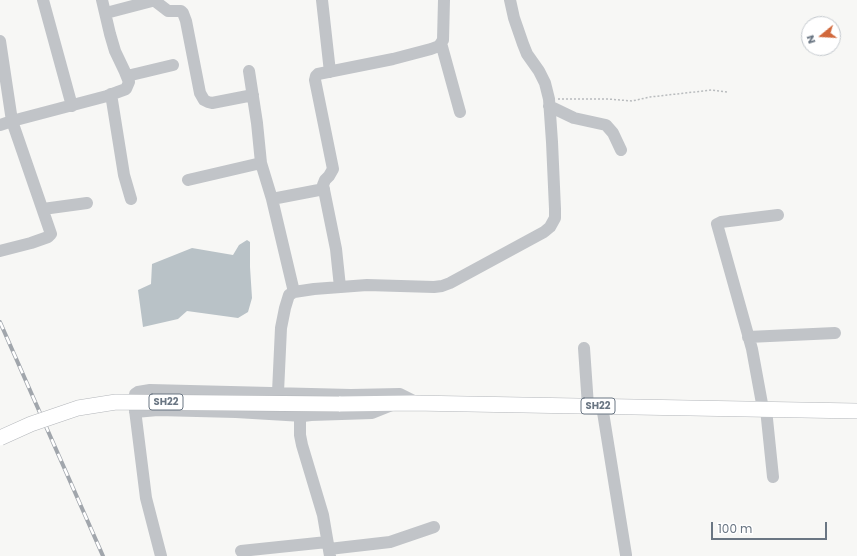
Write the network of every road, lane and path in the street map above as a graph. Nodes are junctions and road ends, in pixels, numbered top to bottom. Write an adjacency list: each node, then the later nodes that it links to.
1 (43, 0): 17 (street)
2 (102, 0): 6 (street)
3 (322, 0): 11 (street)
4 (444, 0): 8 (street)
5 (510, 0): 16 (street)
6 (106, 13): 12 (street); 15 (street)
7 (0, 41): 19 (street)
8 (441, 43): 11 (street); 18 (street)
9 (173, 65): 12 (street)
10 (249, 72): 15 (street)
11 (330, 72): 24 (street)
12 (127, 76): 14 (street)
13 (727, 92): 16 (path)
14 (112, 94): 17 (street); 25 (street)
15 (252, 95): 22 (street)
16 (549, 102): 21 (street); 31 (street)
17 (72, 106): 19 (street)
18 (460, 112)
19 (12, 121): 20 (street); 28 (street)
20 (0, 126)
21 (621, 150)
22 (261, 163): 23 (street); 26 (street)
23 (188, 180)
24 (324, 189): 26 (street); 31 (street)
25 (131, 199)
26 (272, 199): 32 (street)
27 (88, 203): 28 (street)
28 (43, 209): 30 (street)
29 (778, 215): 34 (street)
30 (0, 251)
31 (340, 287): 32 (street)
32 (294, 292): 36 (street)
33 (836, 333): 34 (street)
34 (748, 337): 40 (street)
35 (584, 348): 39 (street)
36 (278, 392): 37 (street); 42 (street)
37 (418, 403): 38 (main road, SH22); 39 (main road, SH22)
38 (395, 404): 43 (street); 44 (main road, SH22, bridge)
39 (595, 406): 40 (main road, SH22); 49 (street)
40 (765, 409): 41 (main road, SH22); 45 (street)
41 (857, 411)
42 (135, 412): 43 (street); 50 (street)
43 (303, 416): 47 (street)
44 (0, 438)
45 (773, 477)
46 (434, 527): 47 (street)
47 (329, 549): 48 (street)
48 (241, 551)
49 (626, 555)
50 (161, 556)

